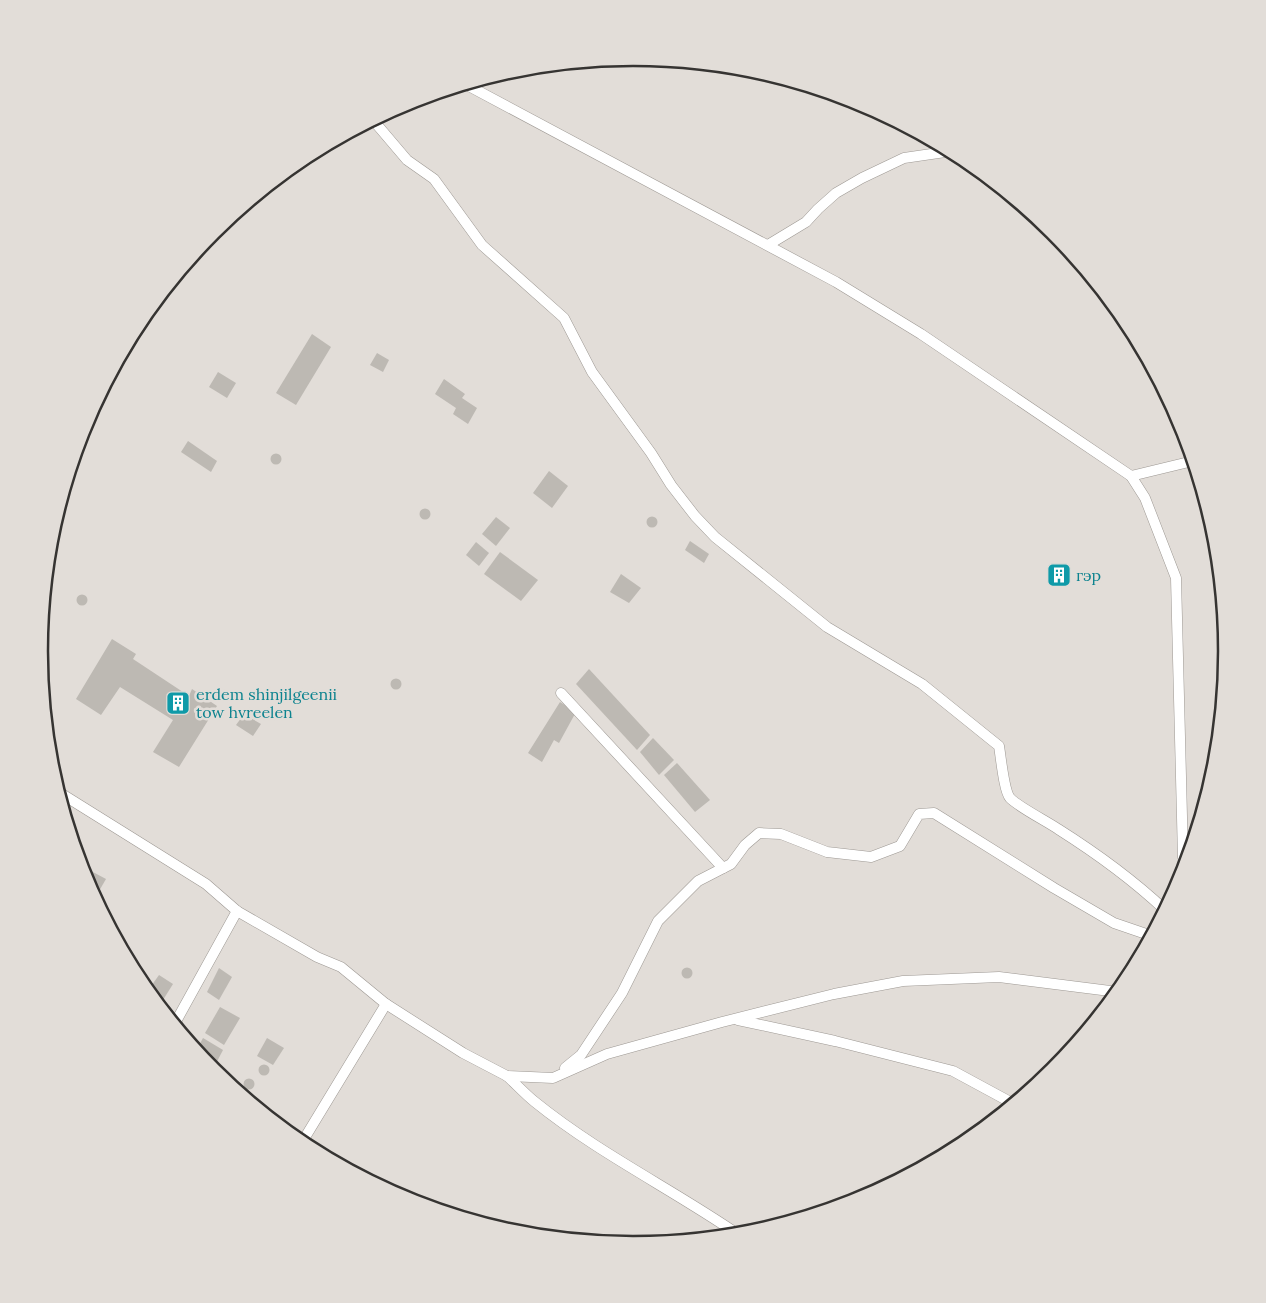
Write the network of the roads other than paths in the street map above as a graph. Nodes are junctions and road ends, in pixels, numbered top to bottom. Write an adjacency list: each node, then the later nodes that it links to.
1 (474, 88): 4 (street)
2 (377, 125): 11 (street)
3 (940, 153): 4 (street)
4 (768, 245): 6 (street)
5 (1187, 463): 6 (street)
6 (1132, 476): 9 (street)
7 (561, 693): 10 (street)
8 (66, 796): 12 (street)
9 (1185, 844)
10 (723, 868): 13 (street); 19 (street)
11 (1160, 906)
12 (237, 911): 15 (street); 16 (street)
13 (1145, 934)
14 (1110, 991): 17 (street)
15 (386, 1004): 18 (street); 21 (street)
16 (177, 1019)
17 (734, 1019): 19 (street); 20 (street)
18 (507, 1076): 19 (street); 22 (street)
19 (553, 1078)
20 (1008, 1101)
21 (306, 1136)
22 (729, 1229)

